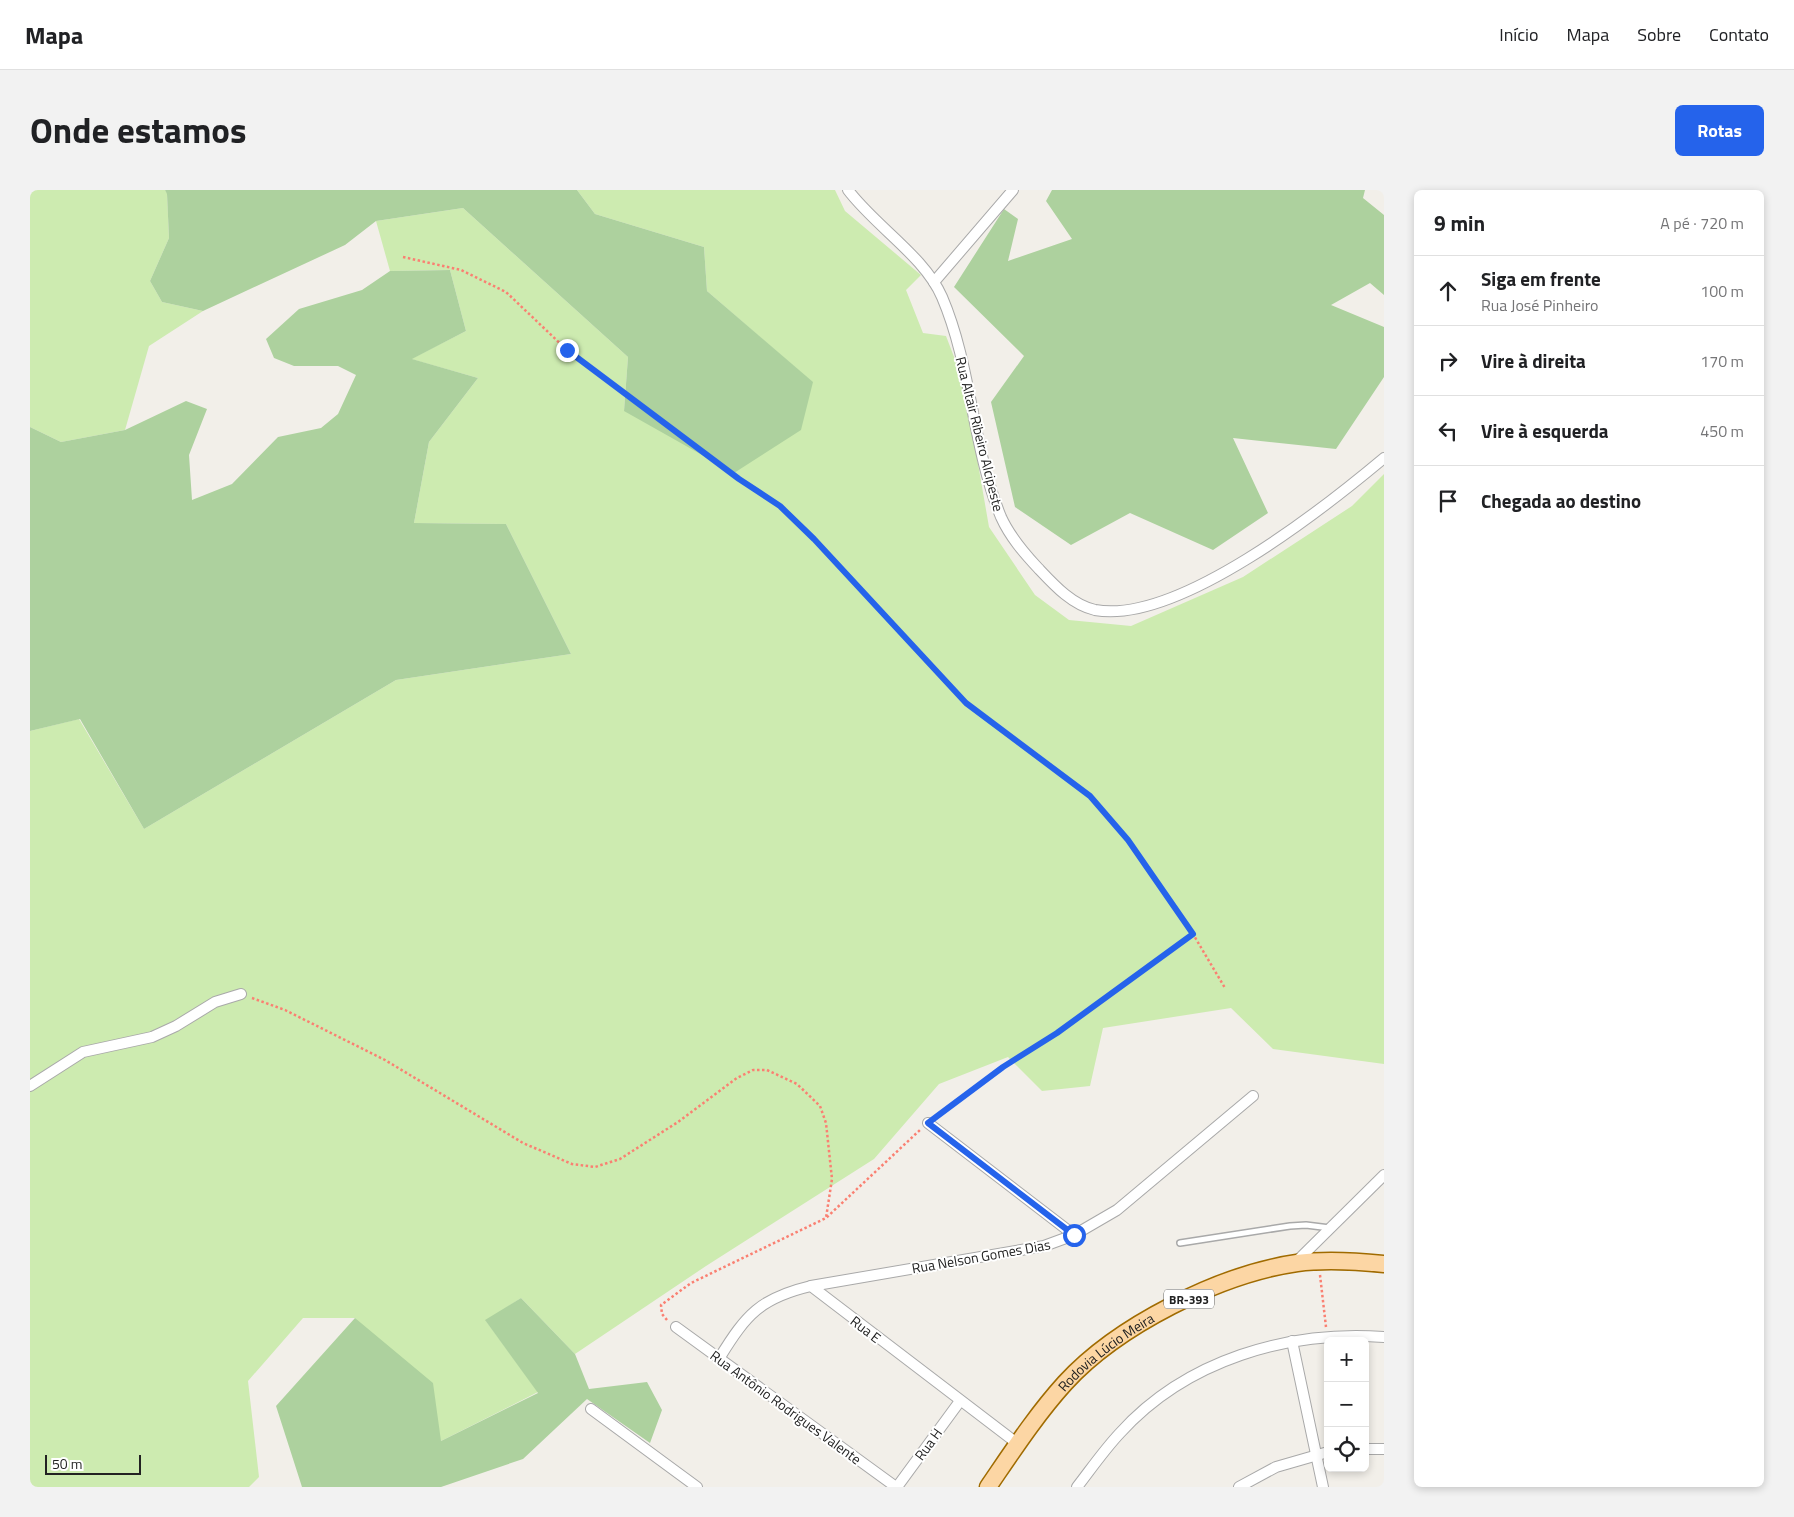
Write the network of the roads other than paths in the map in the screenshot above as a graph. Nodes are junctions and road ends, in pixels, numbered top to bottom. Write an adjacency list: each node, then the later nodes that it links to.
1 (848, 190): 3 (street, Rua Altair Ribeiro Alcipeste)
2 (1012, 190): 3 (street)
3 (934, 282): 4 (street, Rua Altair Ribeiro Alcipeste)
4 (1384, 458)
5 (241, 994): 6 (street)
6 (30, 1086)
7 (1253, 1096): 11 (street, Rua Nelson Gomes Dias)
8 (928, 1123): 11 (street)
9 (1384, 1175): 10 (street)
10 (1330, 1228): 12 (lane); 13 (street)
11 (1074, 1235): 15 (street, Rua Nelson Gomes Dias)
12 (1180, 1243)
13 (1295, 1264): 14 (main road, Rodovia Lúcio Meira / BR-393); 22 (main road, Rodovia Lúcio Meira / BR-393)
14 (1384, 1264)
15 (811, 1286): 19 (street); 20 (street, Rua E)
16 (676, 1327): 19 (street, Rua Antônio Rodrigues Valente)
17 (1384, 1337): 18 (street)
18 (1292, 1341): 26 (street); 30 (street)
19 (720, 1357): 28 (street, Rua Antônio Rodrigues Valente)
20 (960, 1401): 22 (street, Rua E); 28 (street, Rua H)
21 (591, 1409): 27 (street)
22 (1018, 1444): 29 (main road, Rodovia Lúcio Meira / BR-393)
23 (1369, 1449): 24 (street)
24 (1384, 1449)
25 (1324, 1453): 26 (street)
26 (1317, 1454): 31 (street); 32 (street)
27 (697, 1487)
28 (896, 1487)
29 (988, 1487)
30 (1077, 1487)
31 (1239, 1487)
32 (1323, 1487)

